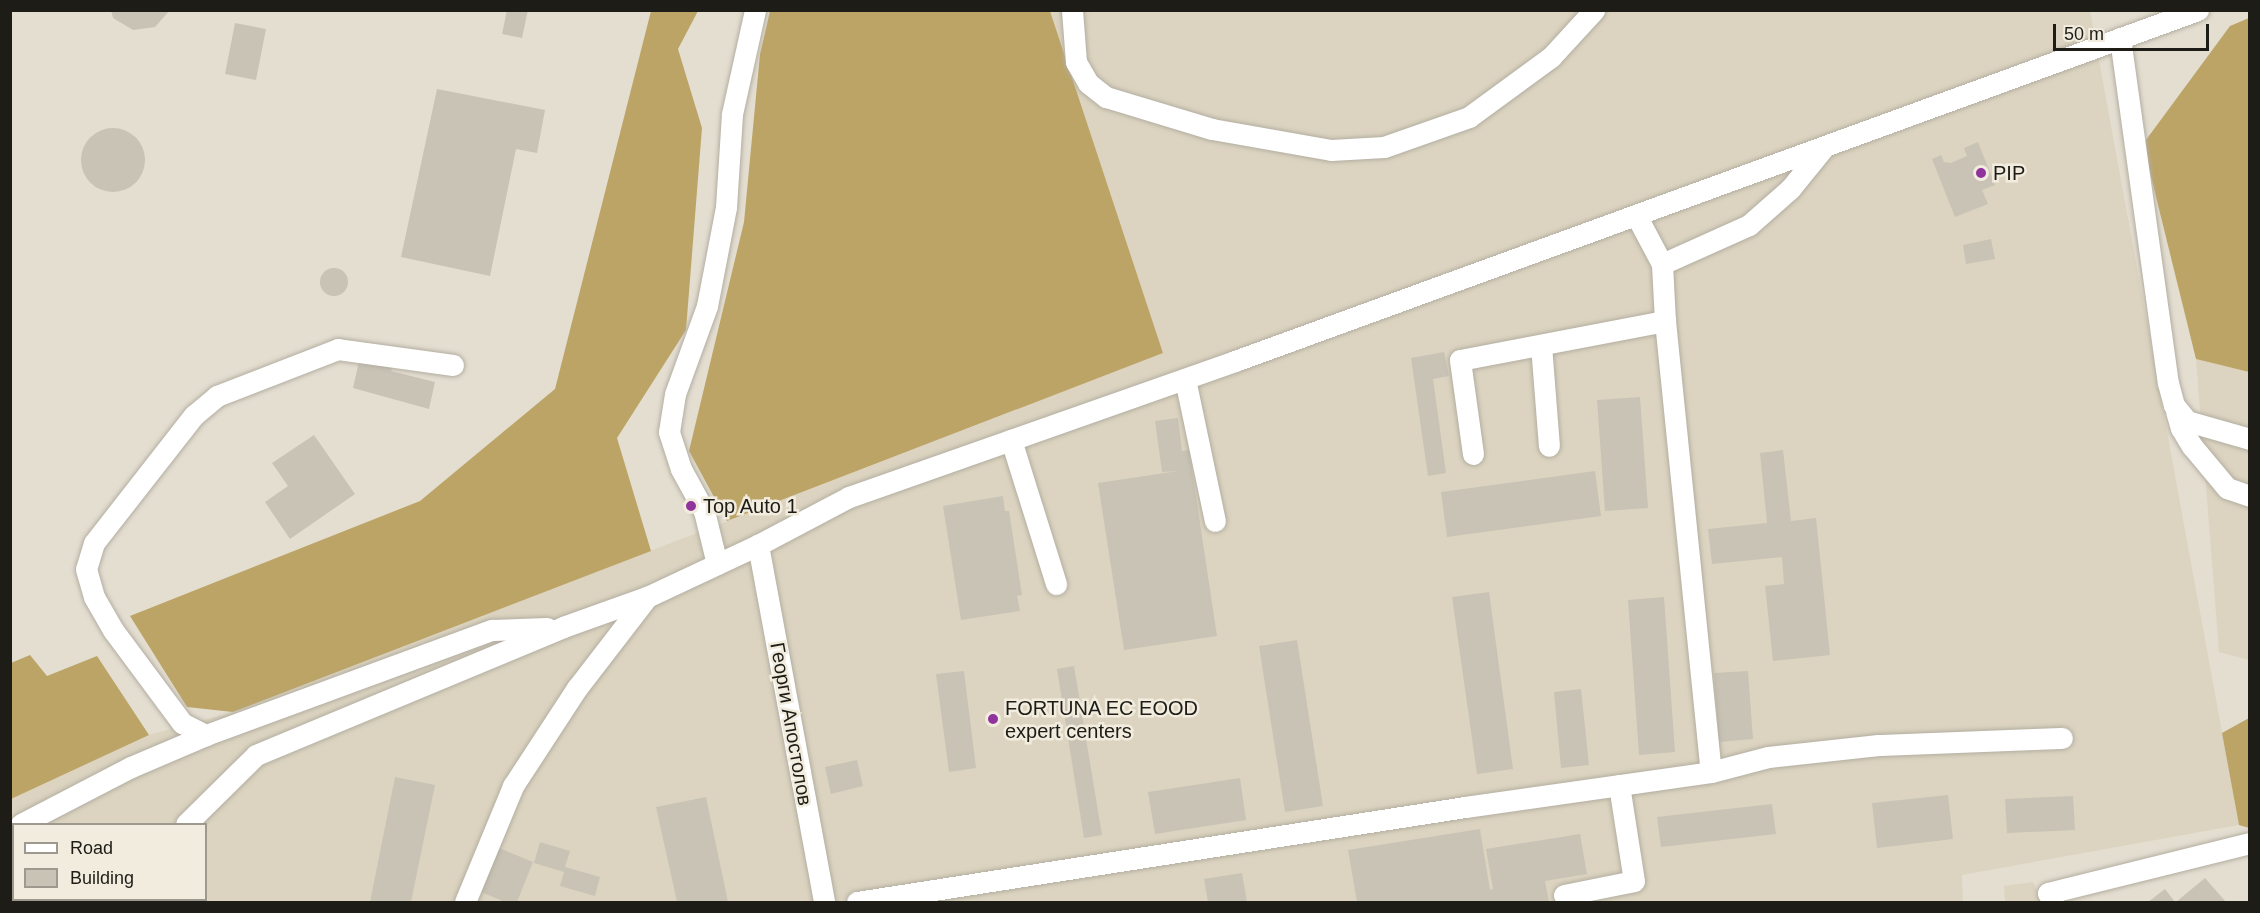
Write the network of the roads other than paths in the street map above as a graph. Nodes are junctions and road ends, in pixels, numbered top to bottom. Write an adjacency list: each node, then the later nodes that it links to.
1 (755, 10): 21 (street)
2 (1072, 10): 3 (street)
3 (1594, 10)
4 (2198, 10): 5 (street)
5 (2120, 38): 6 (street); 13 (street)
6 (1824, 146): 7 (street); 8 (street)
7 (1636, 215): 8 (street); 12 (street)
8 (1662, 264): 9 (street)
9 (1665, 321): 10 (street); 27 (street)
10 (1541, 345): 16 (street); 17 (street)
11 (453, 365): 25 (street)
12 (1185, 379): 15 (street); 19 (street)
13 (2174, 405): 14 (street); 18 (street)
14 (2250, 439)
15 (1011, 440): 20 (street); 22 (street)
16 (1549, 446)
17 (1473, 453)
18 (2250, 496)
19 (1215, 521)
20 (758, 545): 21 (street); 34 (street, Георги Апостолов)
21 (717, 564): 23 (street)
22 (1056, 584)
23 (646, 597): 24 (street); 33 (street)
24 (563, 627): 25 (street); 30 (street)
25 (206, 735): 29 (street)
26 (2062, 738): 27 (street)
27 (1711, 772): 28 (street)
28 (1620, 785): 32 (street); 35 (street)
29 (25, 823)
30 (188, 823)
31 (2250, 843): 36 (street)
32 (1564, 895)
33 (465, 903)
34 (824, 903)
35 (857, 903)
36 (2052, 903)

